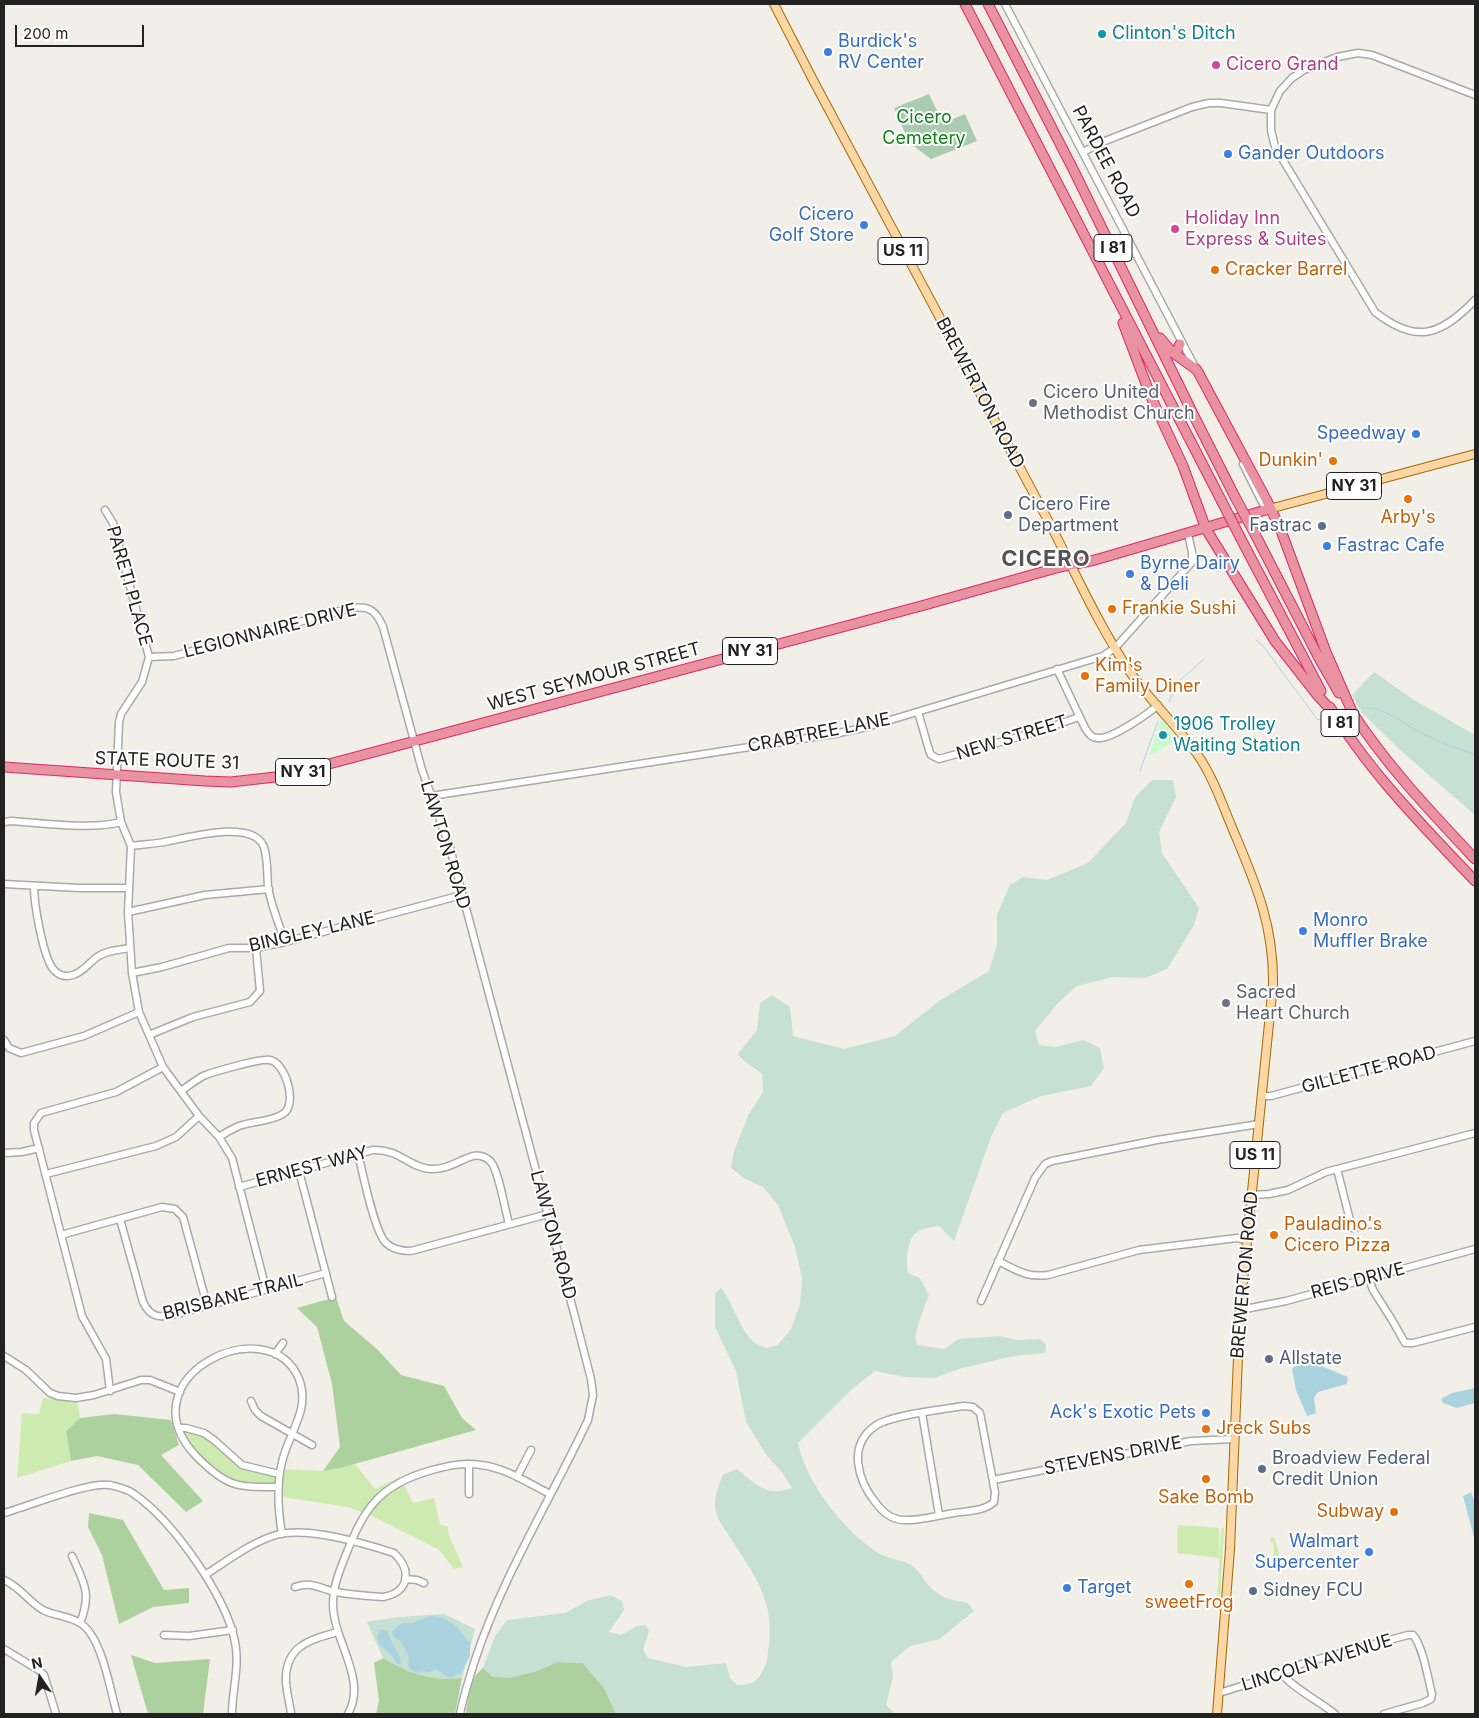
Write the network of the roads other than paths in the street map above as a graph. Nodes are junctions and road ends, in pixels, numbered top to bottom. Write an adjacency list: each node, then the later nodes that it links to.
1 (774, 4): 19 (main road, BREWERTON ROAD / US 11)
2 (965, 4): 8 (highway, I 81)
3 (988, 4): 10 (highway, I 81)
4 (1005, 4): 7 (street, PARDEE ROAD)
5 (1475, 95): 6 (street)
6 (1271, 110): 7 (street); 9 (street)
7 (1083, 152): 11 (street, PARDEE ROAD)
8 (1112, 292): 17 (highway); 25 (highway, I 81, bridge)
9 (1475, 300)
10 (1146, 317): 12 (highway); 26 (highway, I 81, bridge)
11 (1179, 340): 12 (highway); 13 (street, PARDEE ROAD)
12 (1172, 352): 13 (highway)
13 (1194, 367): 16 (highway, PARDEE ROAD)
14 (1474, 454): 16 (main road, NY 31)
15 (105, 510): 21 (street, PARETI PLACE)
16 (1268, 510): 17 (highway, NY 31); 26 (highway, PARDEE ROAD)
17 (1206, 529): 18 (highway, NY 31); 25 (highway)
18 (1188, 534): 19 (highway, NY 31); 20 (street, CRABTREE LANE)
19 (1071, 565): 20 (main road, BREWERTON ROAD / US 11); 28 (highway, WEST SEYMOUR STREET / NY 31)
20 (1115, 648): 22 (street, CRABTREE LANE); 23 (main road, BREWERTON ROAD / US 11)
21 (149, 658): 28 (street, LEGIONNAIRE DRIVE); 30 (street, PARETI PLACE)
22 (1058, 669): 24 (street, CRABTREE LANE); 27 (street)
23 (1158, 705): 27 (street); 53 (main road, BREWERTON ROAD / US 11)
24 (918, 712): 27 (street, NEW STREET); 31 (street, CRABTREE LANE)
25 (1333, 712): 36 (highway, I 81)
26 (1354, 716): 35 (highway, I 81)
27 (1079, 717)
28 (415, 742): 30 (highway, STATE ROUTE 31 / NY 31); 31 (street, LAWTON ROAD)
29 (4, 768): 30 (highway, STATE ROUTE 31 / NY 31)
30 (116, 776): 33 (street, PARETI PLACE)
31 (431, 796): 41 (street, LAWTON ROAD)
32 (4, 822): 33 (street)
33 (121, 822): 34 (street, PARETI PLACE)
34 (131, 846): 39 (street); 40 (street)
35 (1475, 859)
36 (1475, 881)
37 (4, 884): 38 (street)
38 (34, 886): 39 (street); 44 (street)
39 (128, 888): 42 (street)
40 (269, 889): 42 (street); 43 (street)
41 (462, 895): 43 (street, BINGLEY LANE); 66 (street, LAWTON ROAD)
42 (128, 912): 44 (street)
43 (285, 942): 45 (street, BINGLEY LANE)
44 (130, 948): 46 (street)
45 (256, 948): 46 (street, BINGLEY LANE); 48 (street)
46 (132, 973): 47 (street)
47 (139, 1012): 48 (street); 49 (street)
48 (149, 1035): 51 (street)
49 (4, 1040)
50 (1475, 1041): 53 (street, GILLETTE ROAD)
51 (164, 1067): 52 (street); 58 (street)
52 (181, 1090): 54 (street); 57 (street)
53 (1262, 1096): 55 (main road, BREWERTON ROAD / US 11)
54 (199, 1116): 57 (street); 63 (street)
55 (1259, 1124): 65 (main road, BREWERTON ROAD / US 11); 73 (street)
56 (1475, 1133): 61 (street)
57 (219, 1137): 64 (street)
58 (38, 1148): 59 (street); 63 (street)
59 (4, 1153)
60 (358, 1154): 62 (street, ERNEST WAY); 68 (street, ERNEST WAY); 68 (street)
61 (1337, 1169): 65 (street); 69 (street)
62 (299, 1171): 64 (street, ERNEST WAY); 74 (street)
63 (46, 1174): 70 (street)
64 (239, 1186): 76 (street)
65 (1251, 1196): 71 (main road, BREWERTON ROAD / US 11)
66 (548, 1214): 68 (street); 100 (street, LAWTON ROAD)
67 (120, 1219): 70 (street); 79 (street, BRISBANE TRAIL); 79 (street)
68 (509, 1224)
69 (1371, 1224)
70 (61, 1235): 85 (street)
71 (1247, 1240): 73 (street); 80 (main road, BREWERTON ROAD / US 11)
72 (1475, 1249): 75 (street, REIS DRIVE)
73 (998, 1261): 78 (street)
74 (326, 1274): 76 (street, BRISBANE TRAIL); 77 (street)
75 (1369, 1279): 80 (street, REIS DRIVE); 81 (street)
76 (266, 1289): 79 (street, BRISBANE TRAIL)
77 (332, 1297)
78 (981, 1301)
79 (207, 1305)
80 (1240, 1310): 91 (main road, BREWERTON ROAD / US 11)
81 (1475, 1327)
82 (283, 1343): 83 (street)
83 (275, 1354): 86 (street); 90 (street)
84 (4, 1356): 85 (street)
85 (110, 1391): 86 (street)
86 (180, 1392): 89 (street)
87 (250, 1401): 90 (street)
88 (922, 1414): 97 (street); 102 (street); 102 (street)
89 (179, 1428): 95 (street); 98 (street)
90 (293, 1434): 92 (street); 95 (street)
91 (1234, 1439): 97 (street, STEVENS DRIVE); 118 (main road, BREWERTON ROAD / US 11)
92 (312, 1446)
93 (531, 1450): 96 (street)
94 (469, 1464): 96 (street); 99 (street); 104 (street)
95 (279, 1474): 98 (street)
96 (517, 1477): 100 (street)
97 (993, 1480): 102 (street)
98 (278, 1488): 103 (street)
99 (469, 1494)
100 (550, 1494): 124 (street, LAWTON ROAD)
101 (4, 1514): 106 (street)
102 (939, 1515)
103 (282, 1534): 104 (street); 106 (street)
104 (351, 1542): 107 (street); 111 (street)
105 (72, 1556): 112 (street)
106 (204, 1575): 113 (street)
107 (406, 1579): 109 (street); 111 (street)
108 (4, 1580): 112 (street)
109 (424, 1583)
110 (295, 1587): 111 (street)
111 (334, 1591): 114 (street)
112 (80, 1623): 120 (street)
113 (232, 1630): 115 (street); 121 (street)
114 (338, 1632): 122 (street); 123 (street)
115 (164, 1635)
116 (4, 1649): 119 (street)
117 (1282, 1673): 118 (street, LINCOLN AVENUE); 126 (street); 127 (street, LINCOLN AVENUE)
118 (1219, 1693): 125 (main road, BREWERTON ROAD / US 11)
119 (56, 1714)
120 (117, 1714)
121 (232, 1714)
122 (291, 1714)
123 (348, 1714)
124 (460, 1714)
125 (1218, 1714)
126 (1335, 1714)
127 (1384, 1714)

